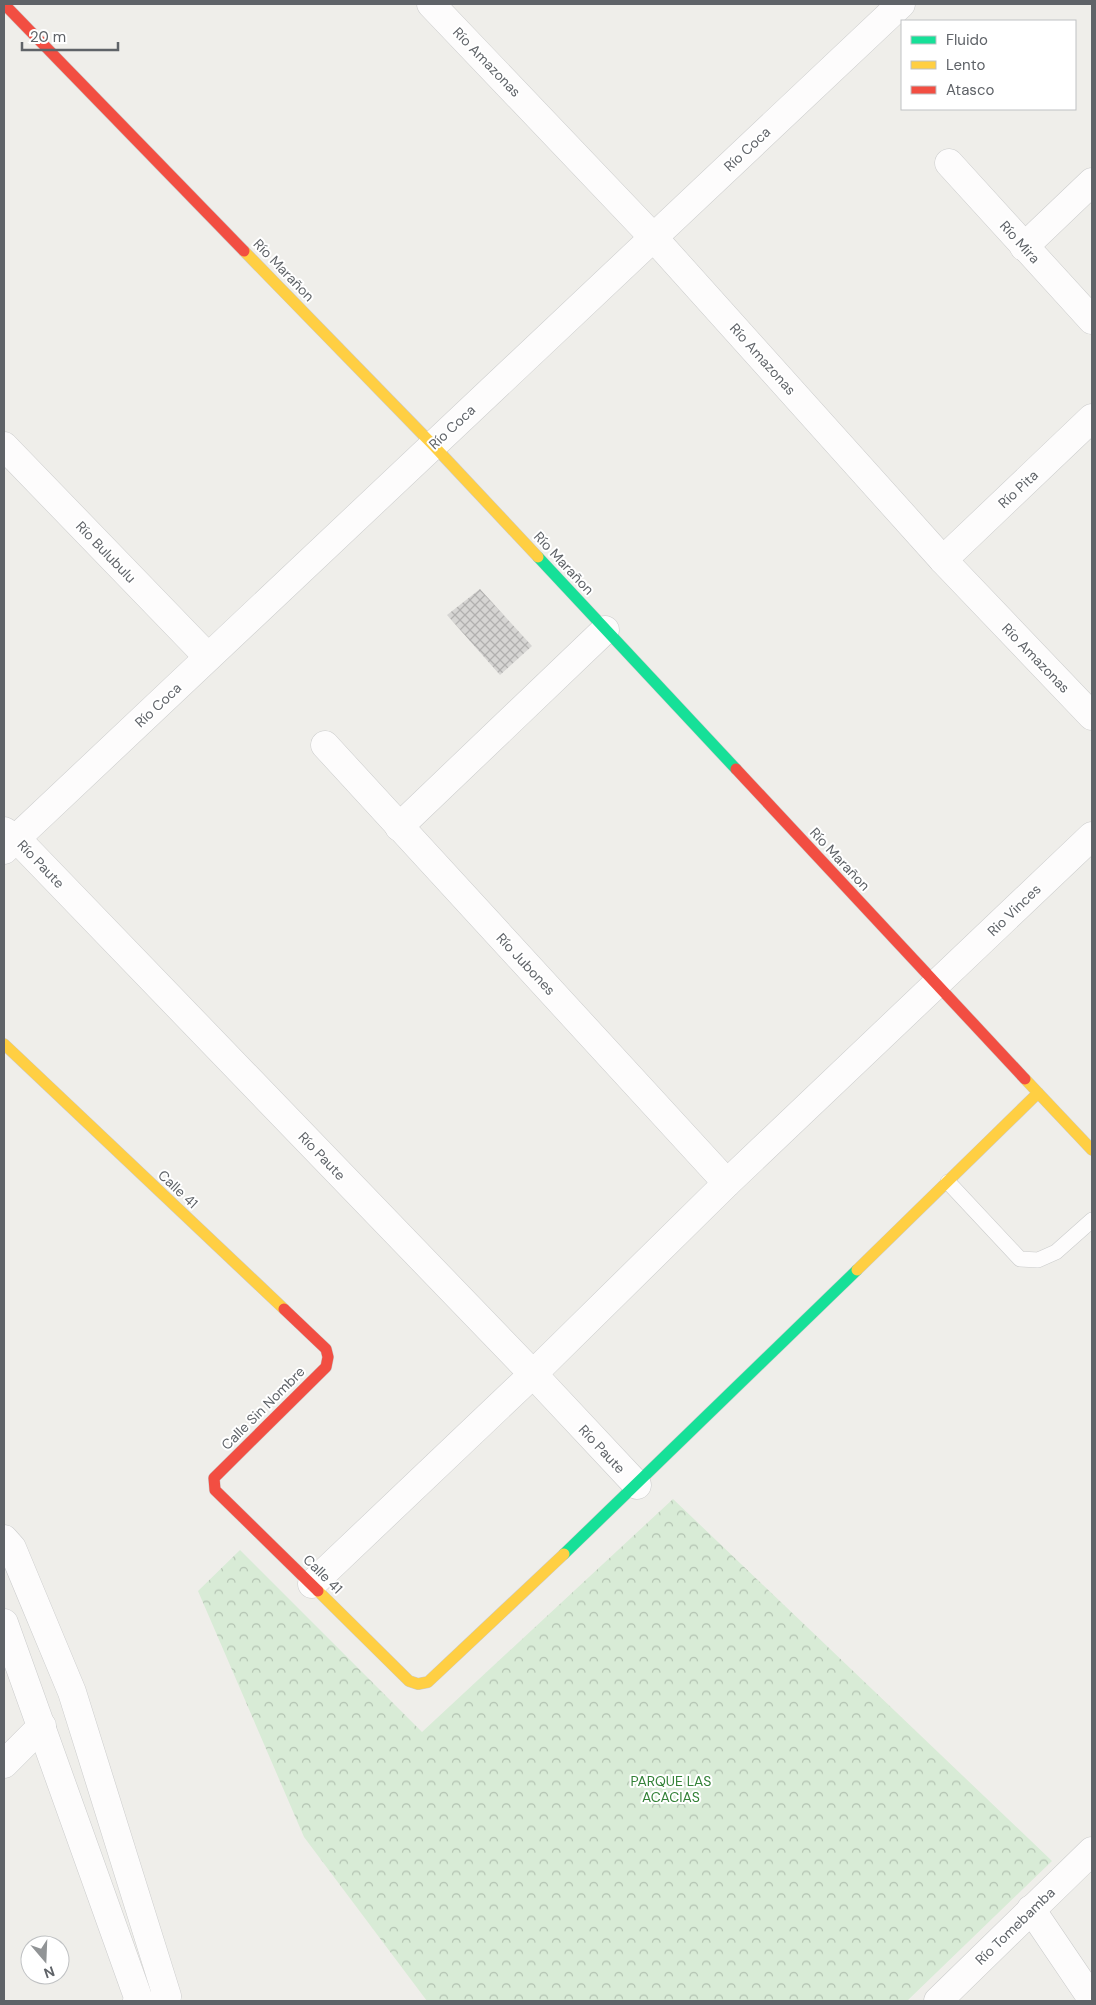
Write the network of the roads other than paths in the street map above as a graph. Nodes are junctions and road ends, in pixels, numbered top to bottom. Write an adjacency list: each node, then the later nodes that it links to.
1 (4, 4): 10 (street, Río Marañon)
2 (431, 4): 6 (street, Río Amazonas)
3 (901, 4): 6 (street, Río Coca)
4 (949, 163): 7 (street, Río Mira)
5 (1092, 182): 7 (street)
6 (653, 237): 10 (street, Río Coca); 12 (street, Río Amazonas)
7 (1024, 247): 8 (street, Río Mira)
8 (1092, 320)
9 (1092, 418): 12 (street, Río Pita)
10 (433, 445): 13 (street, Río Marañon); 14 (street, Río Coca)
11 (4, 446): 14 (street, Río Bulubulu)
12 (943, 560): 15 (street, Río Amazonas)
13 (605, 630): 17 (street); 20 (street, Río Marañon)
14 (208, 657): 19 (street, Río Coca)
15 (1092, 716)
16 (325, 745): 17 (street, Río Jubones)
17 (399, 827): 25 (street, Río Jubones)
18 (1092, 836): 20 (street, Rio Vinces)
19 (8, 840): 28 (street, Río Paute)
20 (936, 984): 22 (street, Río Marañon); 25 (street, Rio Vinces)
21 (4, 1044): 27 (street, Calle 41)
22 (1038, 1093): 23 (street, Río Marañon); 24 (street)
23 (1092, 1150)
24 (948, 1182): 26 (lane); 30 (street)
25 (727, 1183): 28 (street, Rio Vinces)
26 (1092, 1220)
27 (328, 1357): 29 (street, Calle Sin Nombre)
28 (533, 1374): 30 (street, Río Paute); 32 (street, Rio Vinces)
29 (214, 1478): 32 (street, Calle 41)
30 (637, 1485): 32 (street, Calle 41)
31 (4, 1539): 40 (street)
32 (312, 1584)
33 (4, 1623): 34 (street)
34 (42, 1726): 35 (street); 39 (street)
35 (4, 1764)
36 (1092, 1851): 37 (street, Río Tomebamba)
37 (1031, 1909): 38 (street); 41 (street, Río Tomebamba)
38 (1092, 1999)
39 (137, 2001)
40 (162, 2001)
41 (938, 2001)

